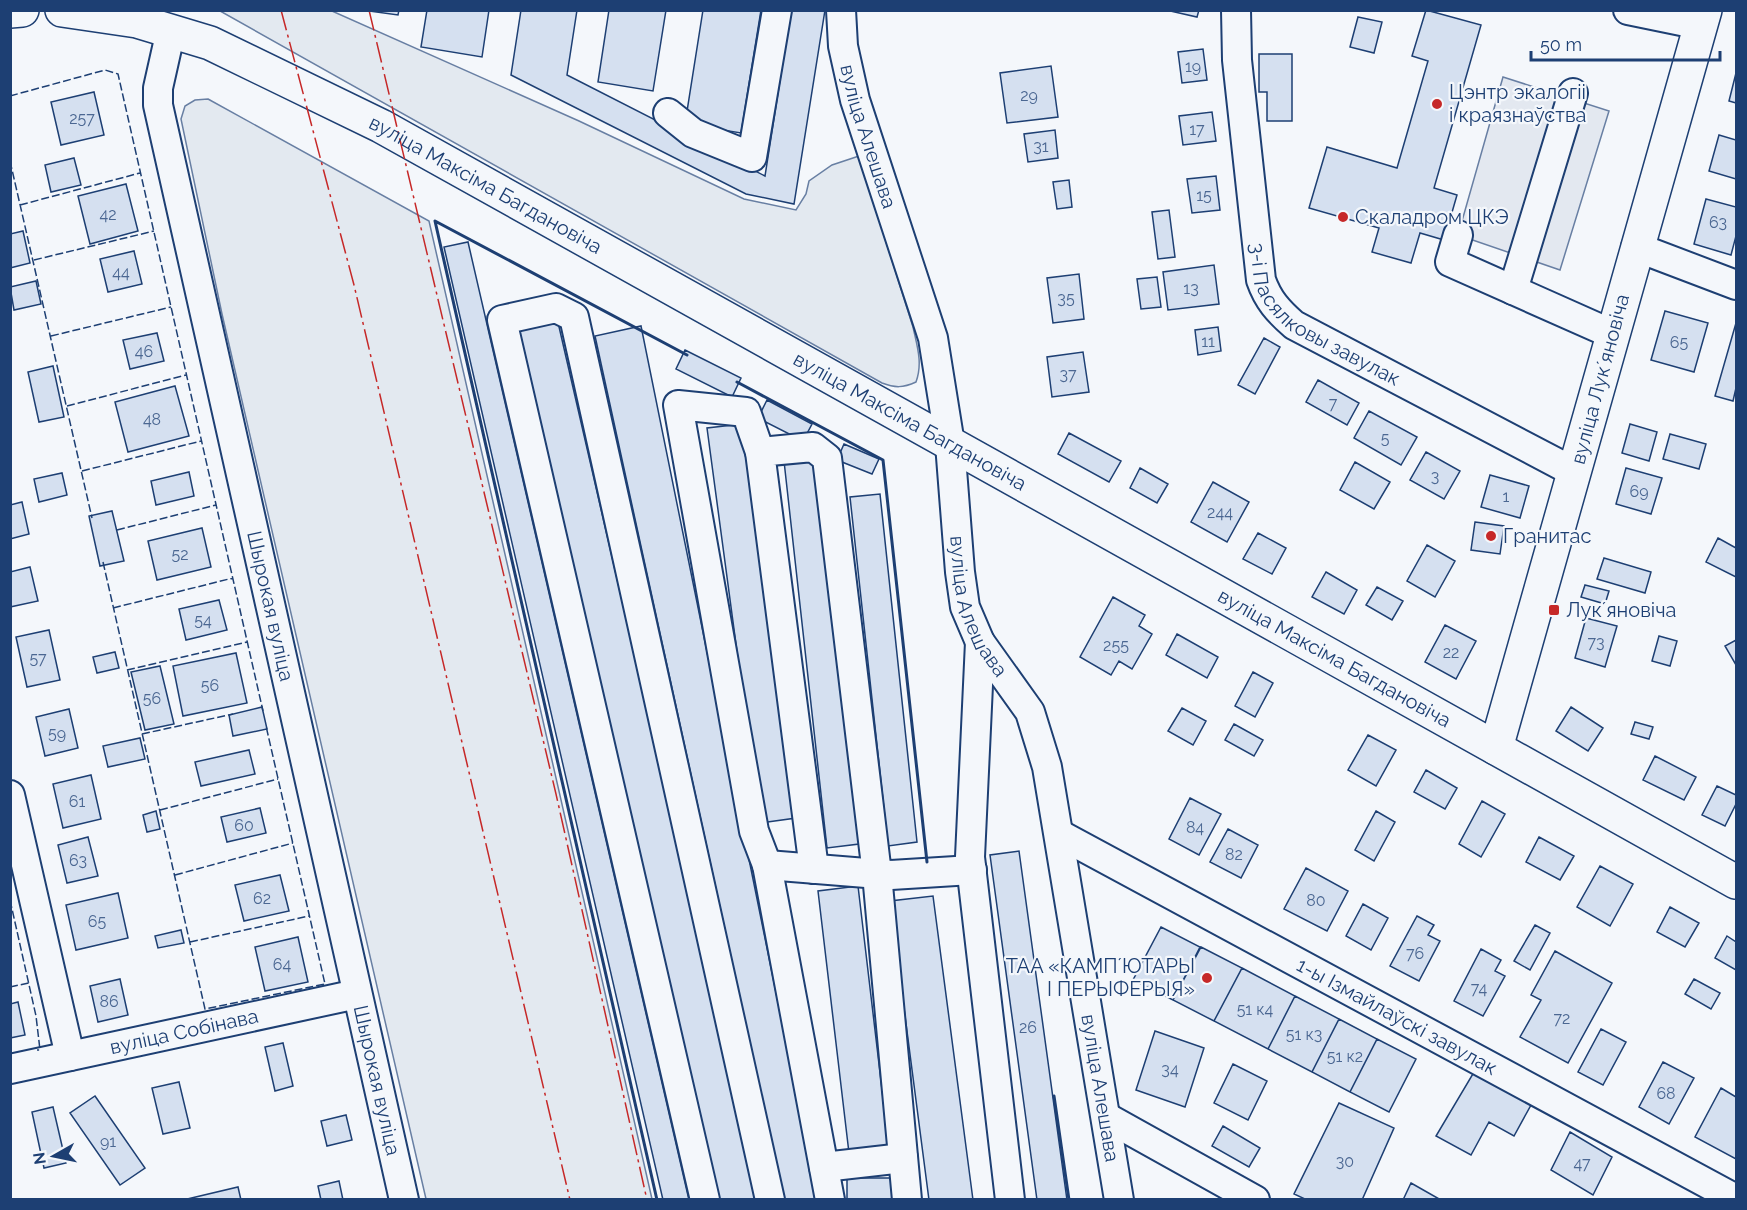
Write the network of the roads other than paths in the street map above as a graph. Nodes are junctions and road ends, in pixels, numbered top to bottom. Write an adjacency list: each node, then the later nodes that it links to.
1 (22, 10): 7 (main road)
2 (62, 10): 9 (main road, вуліца Максіма Багдановіча)
3 (777, 10): 11 (street)
4 (842, 10): 17 (street, вуліца Алешава)
5 (1236, 10): 19 (street, 3-і Пасялковы завулак)
6 (1628, 10): 8 (street)
7 (10, 11)
8 (1703, 18): 13 (main road, вуліца Лукʼяновіча)
9 (170, 20): 17 (main road, вуліца Максіма Багдановіча); 29 (street, Шырокая вуліца)
10 (1573, 93): 15 (street)
11 (668, 113)
12 (1458, 235): 15 (street)
13 (1636, 247): 14 (street); 16 (main road, вуліца Лукʼяновіча)
14 (1737, 285)
15 (1513, 290): 16 (street)
16 (1612, 334): 19 (main road, вуліца Лукʼяновіча)
17 (950, 444): 20 (street, вуліца Алешава); 21 (main road, вуліца Максіма Багдановіча)
18 (760, 452): 24 (street); 25 (street); 27 (street)
19 (1574, 472): 21 (main road, вуліца Лукʼяновіча)
20 (980, 642): 23 (street, вуліца Алешава); 26 (street)
21 (1496, 748): 28 (main road, вуліца Максіма Багдановіча)
22 (10, 795): 30 (street)
23 (1059, 834): 32 (street, вуліца Алешава); 35 (street, 1-ы Ізмайлаўскі завулак)
24 (767, 865): 25 (street); 34 (street)
25 (814, 868): 27 (street)
26 (972, 870): 27 (street); 41 (street)
27 (877, 874): 33 (street)
28 (1737, 882)
29 (357, 994): 30 (street, вуліца Собінава); 36 (street, Шырокая вуліца)
30 (70, 1056): 31 (street, вуліца Собінава)
31 (10, 1070)
32 (1106, 1117): 42 (street, вуліца Алешава); 43 (street)
33 (903, 1158): 34 (street); 40 (street)
34 (824, 1167): 39 (street)
35 (1737, 1199)
36 (404, 1200)
37 (705, 1200): 38 (street)
38 (770, 1200)
39 (830, 1200)
40 (907, 1200)
41 (1010, 1200)
42 (1119, 1200)
43 (1255, 1200)

